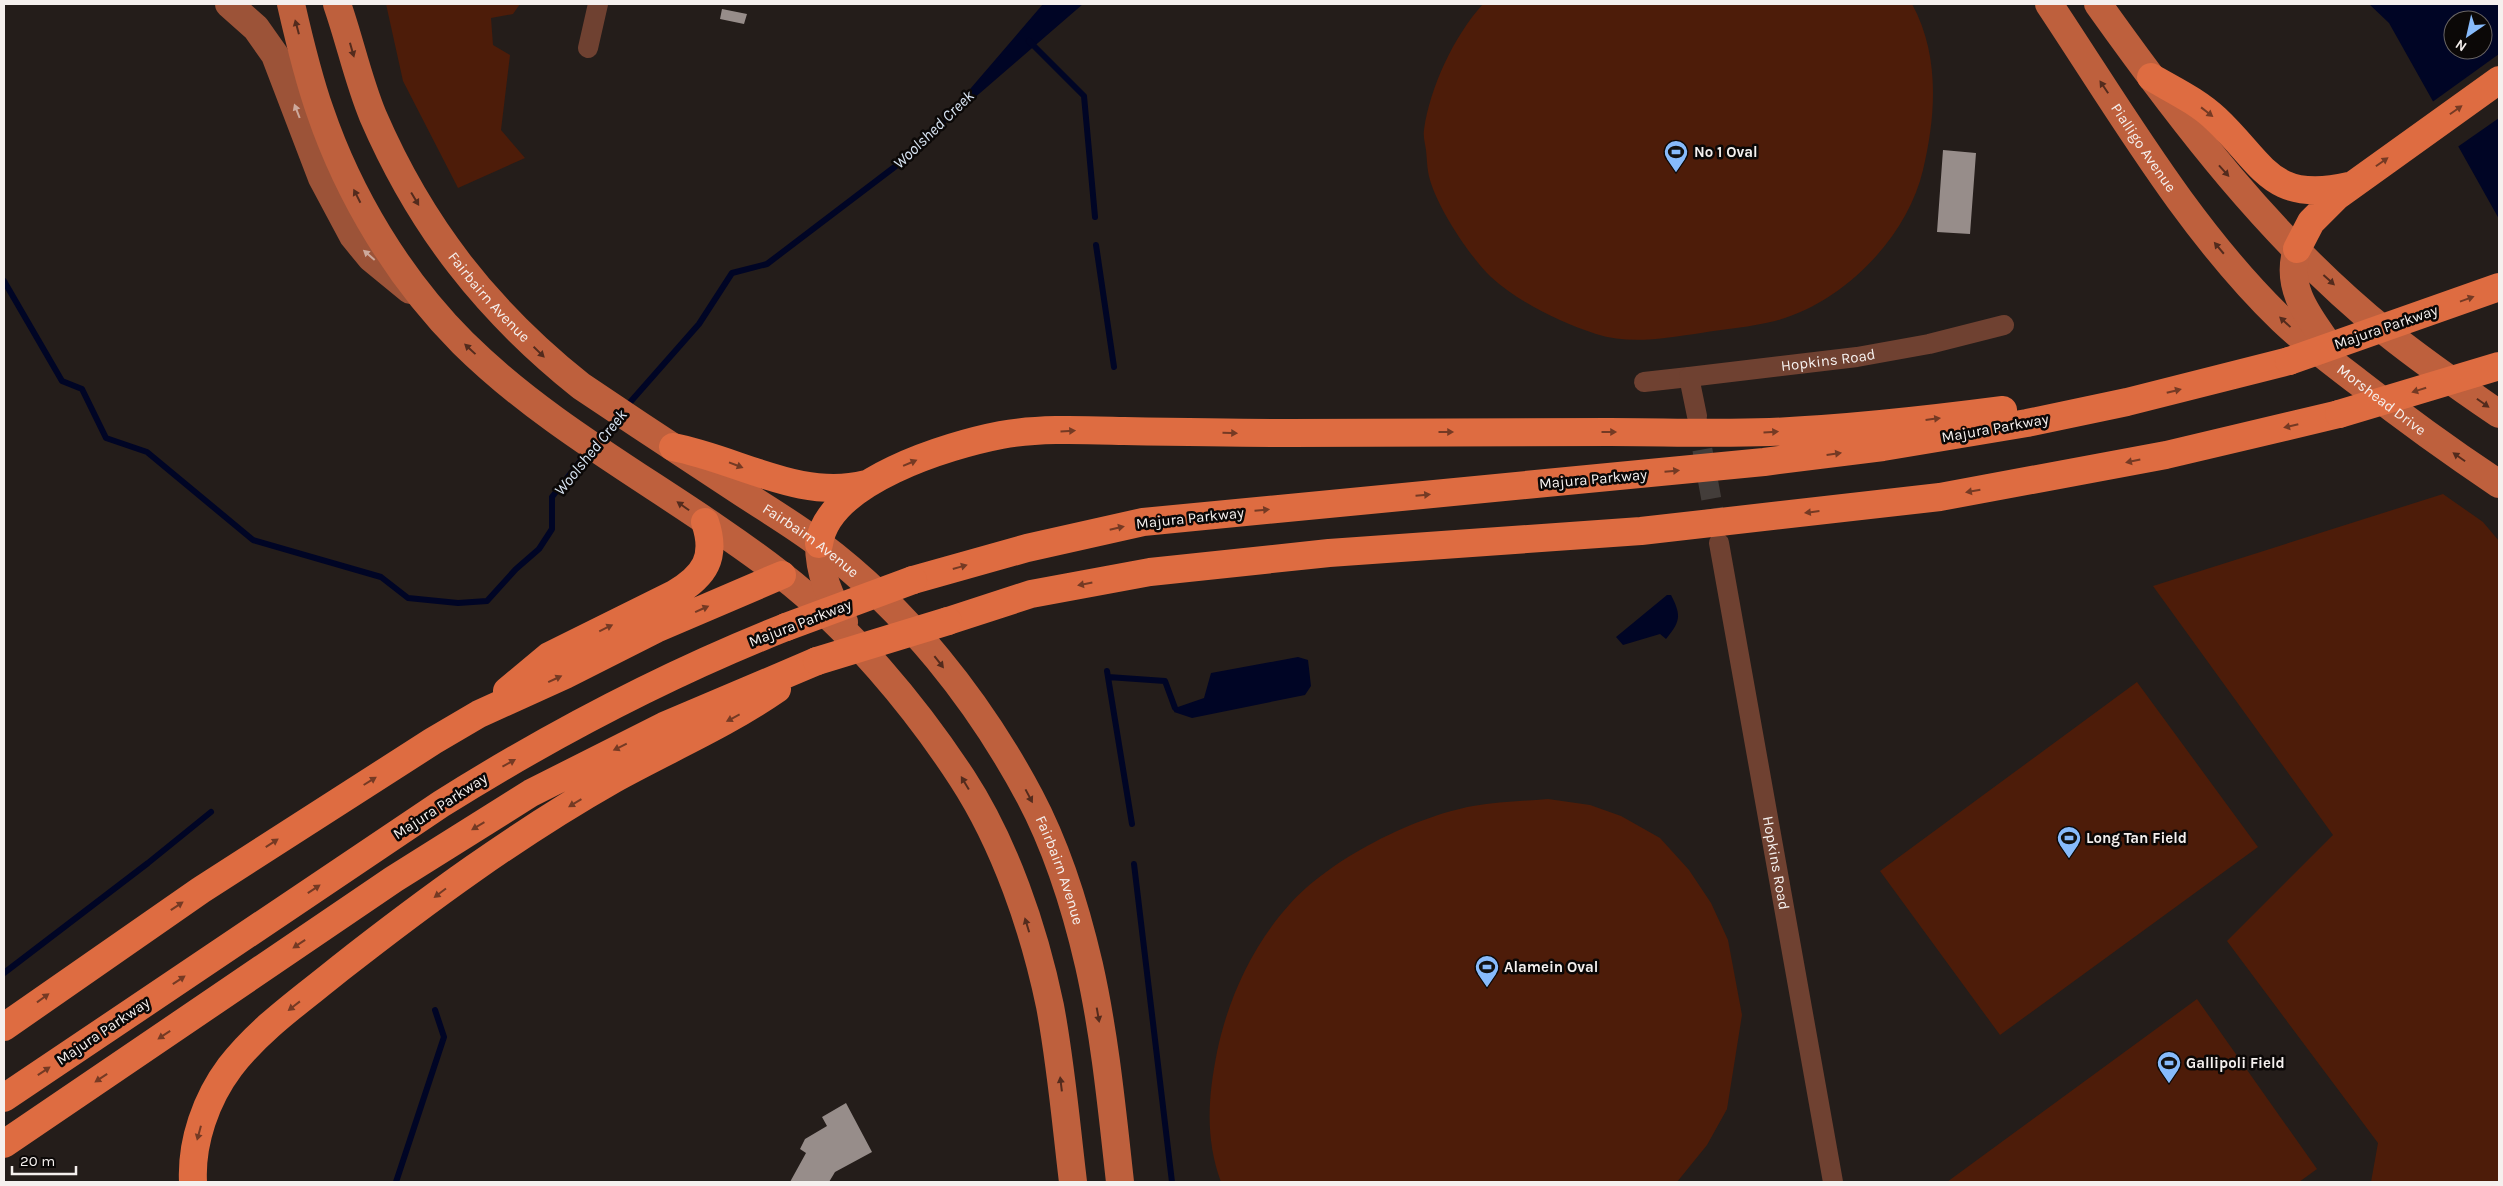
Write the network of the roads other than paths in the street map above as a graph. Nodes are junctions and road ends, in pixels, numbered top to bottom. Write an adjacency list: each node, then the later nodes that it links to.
1 (229, 4): 14 (main road, one-way to 1)
2 (291, 4): 14 (main road, one-way to 2)
3 (338, 4): 23 (main road, Fairbairn Avenue, one-way to 23)
4 (598, 4): 7 (street)
5 (2049, 4): 12 (main road, Pialligo Avenue, one-way to 5)
6 (2098, 4): 8 (main road)
7 (588, 48)
8 (2151, 77): 10 (highway, one-way to 10); 11 (main road, one-way to 11)
9 (2499, 80): 10 (highway, one-way to 9)
10 (2348, 186): 11 (highway)
11 (2297, 249): 17 (main road); 21 (main road, one-way to 21)
12 (2250, 285): 17 (main road, Morshead Drive, one-way to 12)
13 (2499, 287): 20 (highway, Majura Parkway, one-way to 13, bridge)
14 (432, 309): 26 (main road, one-way to 14)
15 (2004, 325): 18 (street, Hopkins Road)
16 (2499, 366): 31 (highway, one-way to 31, bridge)
17 (2349, 375): 25 (main road, Morshead Drive, one-way to 17)
18 (1689, 377): 19 (street, Hopkins Road); 22 (street)
19 (1644, 382)
20 (2126, 402): 24 (highway, one-way to 20); 34 (highway, Majura Parkway, one-way to 20, bridge)
21 (2499, 414)
22 (1697, 416)
23 (669, 444): 24 (highway, one-way to 24); 28 (main road, Fairbairn Avenue)
24 (866, 484): 28 (highway)
25 (2499, 484)
26 (704, 522): 29 (main road); 32 (highway, one-way to 26)
27 (1719, 543): 39 (street, Hopkins Road)
28 (820, 554): 29 (main road); 30 (main road); 38 (main road, Fairbairn Avenue, one-way to 38)
29 (782, 575): 30 (main road); 32 (highway, one-way to 29)
30 (856, 643): 37 (main road, one-way to 30)
31 (817, 661): 35 (highway, one-way to 35); 36 (highway, one-way to 36)
32 (479, 714): 33 (highway, one-way to 32)
33 (4, 1027)
34 (4, 1098)
35 (4, 1144)
36 (193, 1182)
37 (1073, 1182)
38 (1120, 1182)
39 (1833, 1182)

